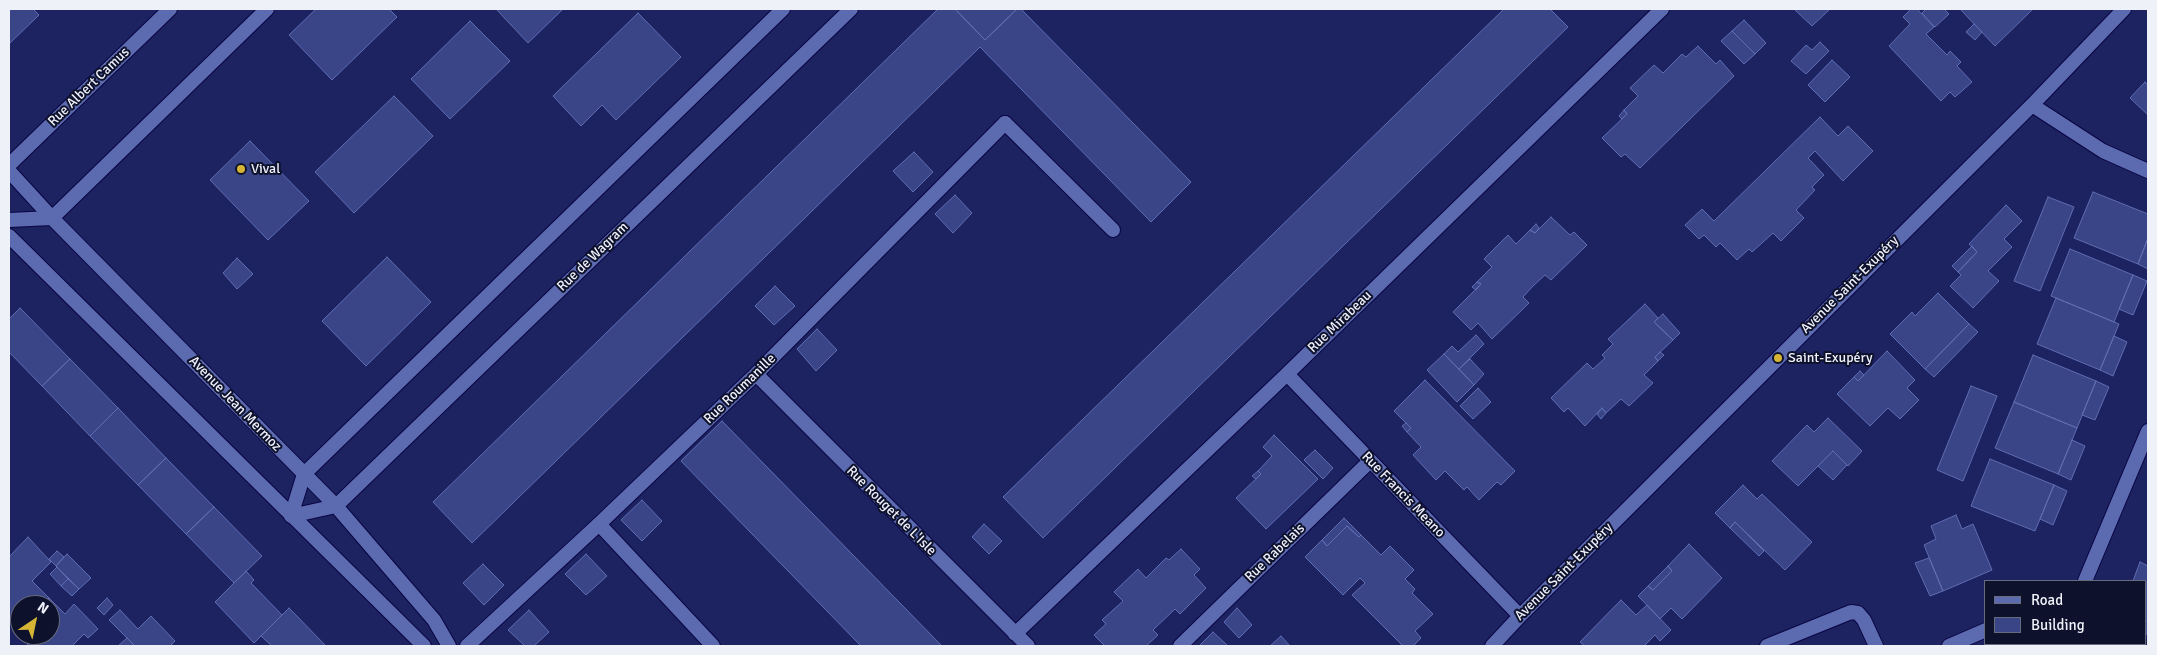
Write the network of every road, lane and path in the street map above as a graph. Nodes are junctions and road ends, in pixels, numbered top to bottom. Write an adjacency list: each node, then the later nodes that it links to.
1 (170, 9): 8 (street, Rue Albert Camus)
2 (267, 9): 11 (street)
3 (783, 9): 19 (street)
4 (851, 9): 20 (street, Rue de Wagram)
5 (1662, 9): 16 (street, Rue Mirabeau)
6 (2124, 9): 7 (street, Avenue Saint-Exupéry)
7 (2032, 105): 10 (street); 24 (street, Avenue Saint-Exupéry)
8 (9, 165)
9 (9, 170): 11 (street, Avenue Jean Mermoz)
10 (2148, 171)
11 (52, 218): 12 (street); 19 (street, Avenue Jean Mermoz)
12 (9, 220)
13 (1113, 230): 15 (street, Rue Roumanille)
14 (9, 236): 21 (street)
15 (756, 374): 22 (street, Rue Roumanille); 26 (street, Rue Rouget de L'Isle)
16 (1287, 374): 18 (street, Rue Francis Meano); 26 (street, Rue Mirabeau)
17 (2148, 431): 23 (street)
18 (1370, 461): 24 (street, Rue Francis Meano); 32 (street, Rue Rabelais)
19 (304, 474): 20 (street, Avenue Jean Mermoz); 21 (street)
20 (336, 506): 21 (street); 28 (street, Avenue Jean Mermoz)
21 (291, 516): 27 (street)
22 (599, 524): 29 (street, Rue Roumanille); 30 (street)
23 (2085, 580)
24 (1520, 616): 33 (street, Avenue Saint-Exupéry)
25 (1984, 631): 36 (street)
26 (1016, 634): 31 (street, Rue Rouget de L'Isle)
27 (424, 646)
28 (449, 646)
29 (467, 646)
30 (713, 646)
31 (1028, 646)
32 (1180, 646)
33 (1492, 646)
34 (1767, 646): 35 (street)
35 (1876, 646)
36 (1949, 646)

